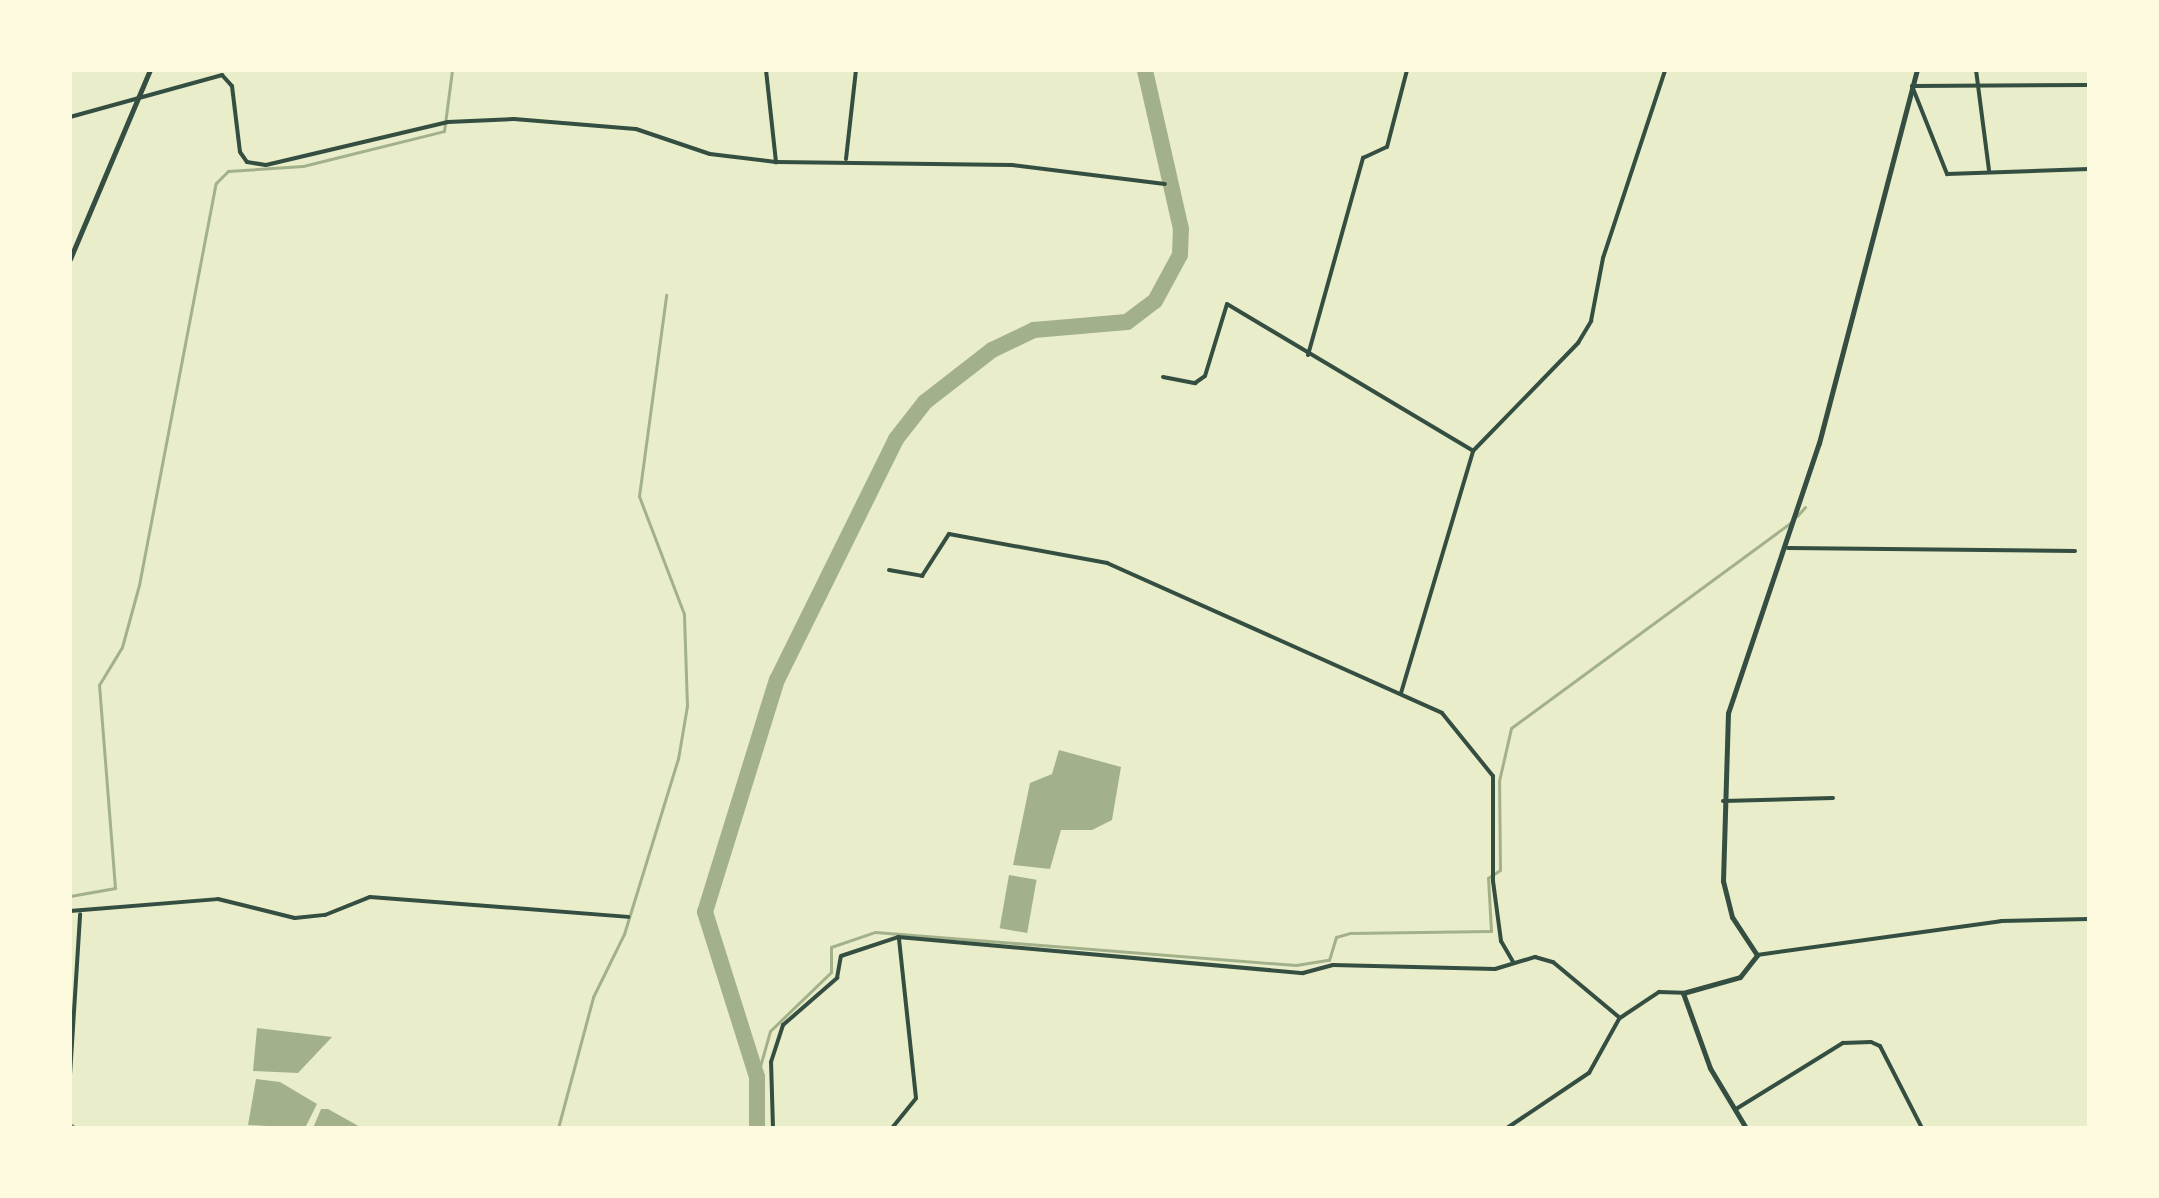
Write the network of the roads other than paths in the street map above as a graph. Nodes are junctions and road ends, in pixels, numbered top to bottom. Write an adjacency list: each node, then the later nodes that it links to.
1 (150, 70): 11 (street)
2 (766, 70): 14 (street)
3 (856, 70): 13 (street)
4 (1407, 70): 19 (street)
5 (1665, 70): 21 (street)
6 (1917, 70): 9 (street)
7 (1976, 70): 10 (street)
8 (2089, 85): 10 (street)
9 (1912, 86): 10 (street); 16 (street); 22 (street)
10 (1977, 87): 16 (street)
11 (139, 95): 12 (street); 14 (street); 18 (street)
12 (70, 117)
13 (846, 159): 14 (street); 17 (street)
14 (776, 162)
15 (2089, 169): 16 (street)
16 (1990, 170)
17 (1165, 184)
18 (70, 259)
19 (1308, 355): 20 (street); 21 (street)
20 (1163, 377)
21 (1473, 451): 25 (street)
22 (1788, 548): 23 (street); 27 (street)
23 (2075, 551)
24 (889, 570): 25 (street)
25 (1401, 693): 34 (street)
26 (1833, 798): 27 (street)
27 (1723, 801): 33 (street)
28 (70, 911): 29 (street)
29 (80, 913): 30 (street); 37 (street)
30 (628, 917)
31 (2089, 919): 33 (street)
32 (898, 937): 34 (street); 39 (street); 40 (street)
33 (1757, 955): 35 (street)
34 (1513, 962): 36 (street)
35 (1683, 993): 36 (street); 38 (street)
36 (1620, 1018): 41 (street)
37 (70, 1075)
38 (1734, 1111): 42 (street); 43 (street)
39 (773, 1128)
40 (892, 1128)
41 (1507, 1128)
42 (1746, 1128)
43 (1922, 1128)

